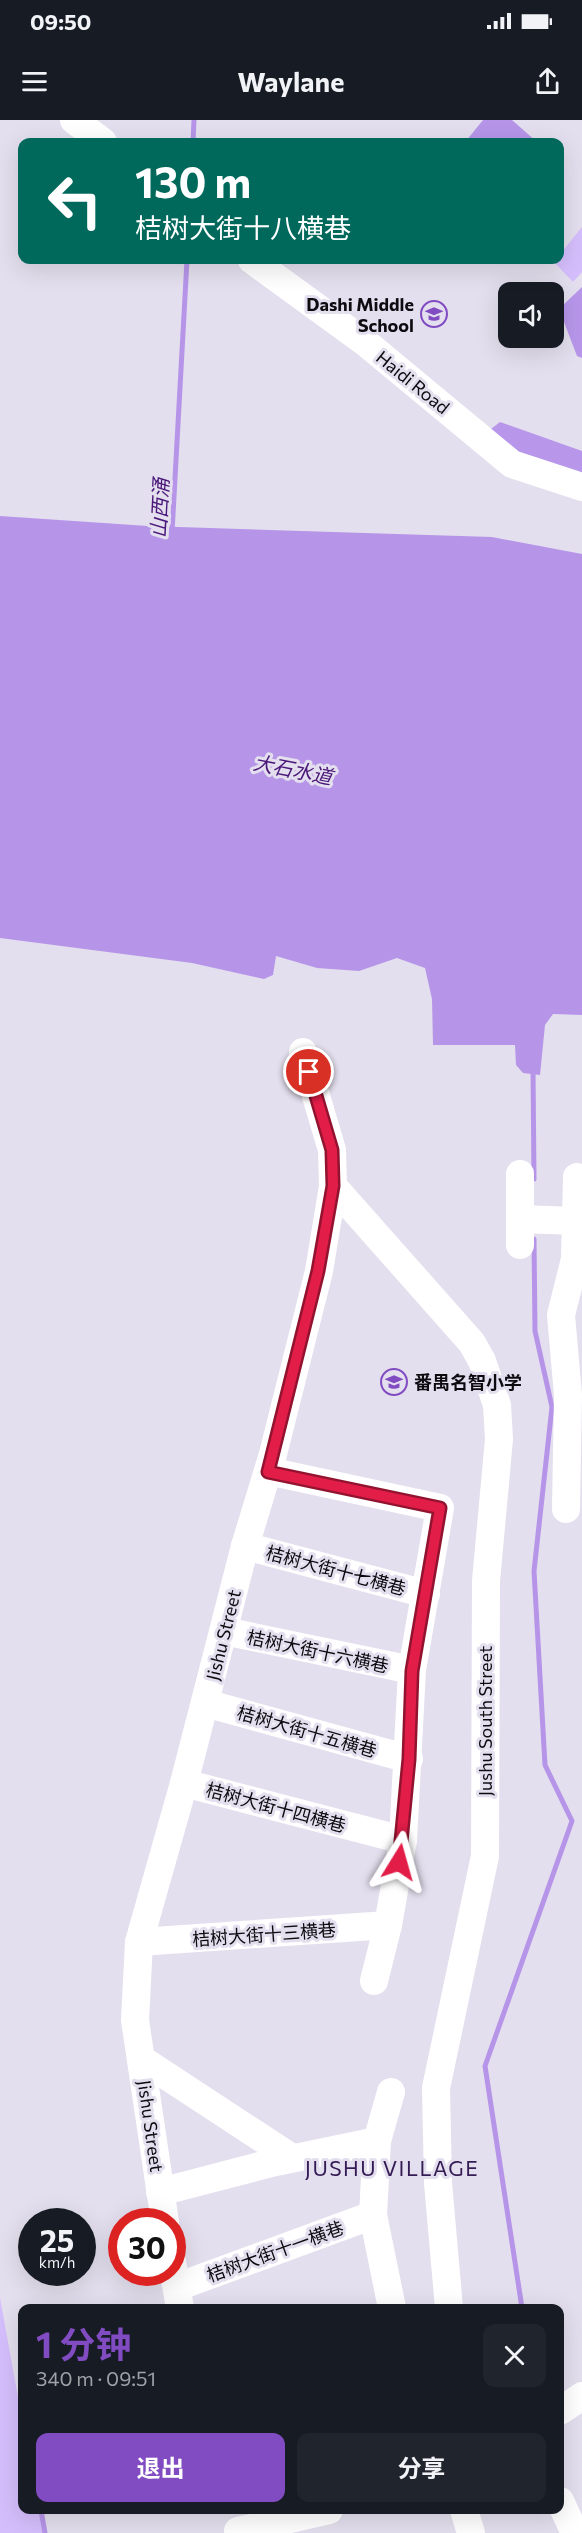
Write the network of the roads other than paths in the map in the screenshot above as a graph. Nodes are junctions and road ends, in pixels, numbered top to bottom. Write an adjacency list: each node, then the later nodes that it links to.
1 (74, 120): 2 (street)
2 (98, 138)
3 (257, 264): 4 (street, Haidi Road)
4 (582, 487)
5 (303, 1052): 8 (street, Jishu Street)
6 (519, 1174): 9 (street)
7 (577, 1177): 9 (street)
8 (333, 1186): 10 (street, Jishu Street); 32 (street, Jushu South Street)
9 (578, 1221): 11 (street)
10 (268, 1472): 12 (street, Jishu Street); 13 (street)
11 (566, 1509)
12 (245, 1546): 13 (street, 桔树大街十七横巷); 14 (street, Jishu Street)
13 (426, 1594): 15 (street)
14 (224, 1631): 15 (street, 桔树大街十六横巷); 16 (street, Jishu Street)
15 (412, 1671): 17 (street)
16 (205, 1702): 17 (street, 桔树大街十五横巷); 18 (street, Jishu Street)
17 (409, 1759): 19 (street)
18 (184, 1783): 19 (street, 桔树大街十四横巷); 21 (street, Jishu Street)
19 (403, 1840): 20 (street)
20 (388, 1925): 21 (street, 桔树大街十三横巷); 22 (street)
21 (139, 1942): 23 (street, Jishu Street)
22 (374, 1981)
23 (141, 2059): 26 (street); 27 (street, Jishu Street)
24 (391, 2092): 25 (street)
25 (377, 2141): 26 (street); 29 (street)
26 (292, 2158): 27 (street)
27 (160, 2192): 28 (street, Jishu Street)
28 (163, 2208)
29 (372, 2214): 30 (street, 桔树大街十一横巷); 31 (street)
30 (186, 2283)
31 (384, 2304)
32 (449, 2304)
33 (582, 2396): 34 (street)
34 (564, 2408)
35 (564, 2510): 40 (street)
36 (302, 2514): 38 (street)
37 (465, 2514): 39 (street)
38 (236, 2524)
39 (471, 2533)
40 (575, 2533)

